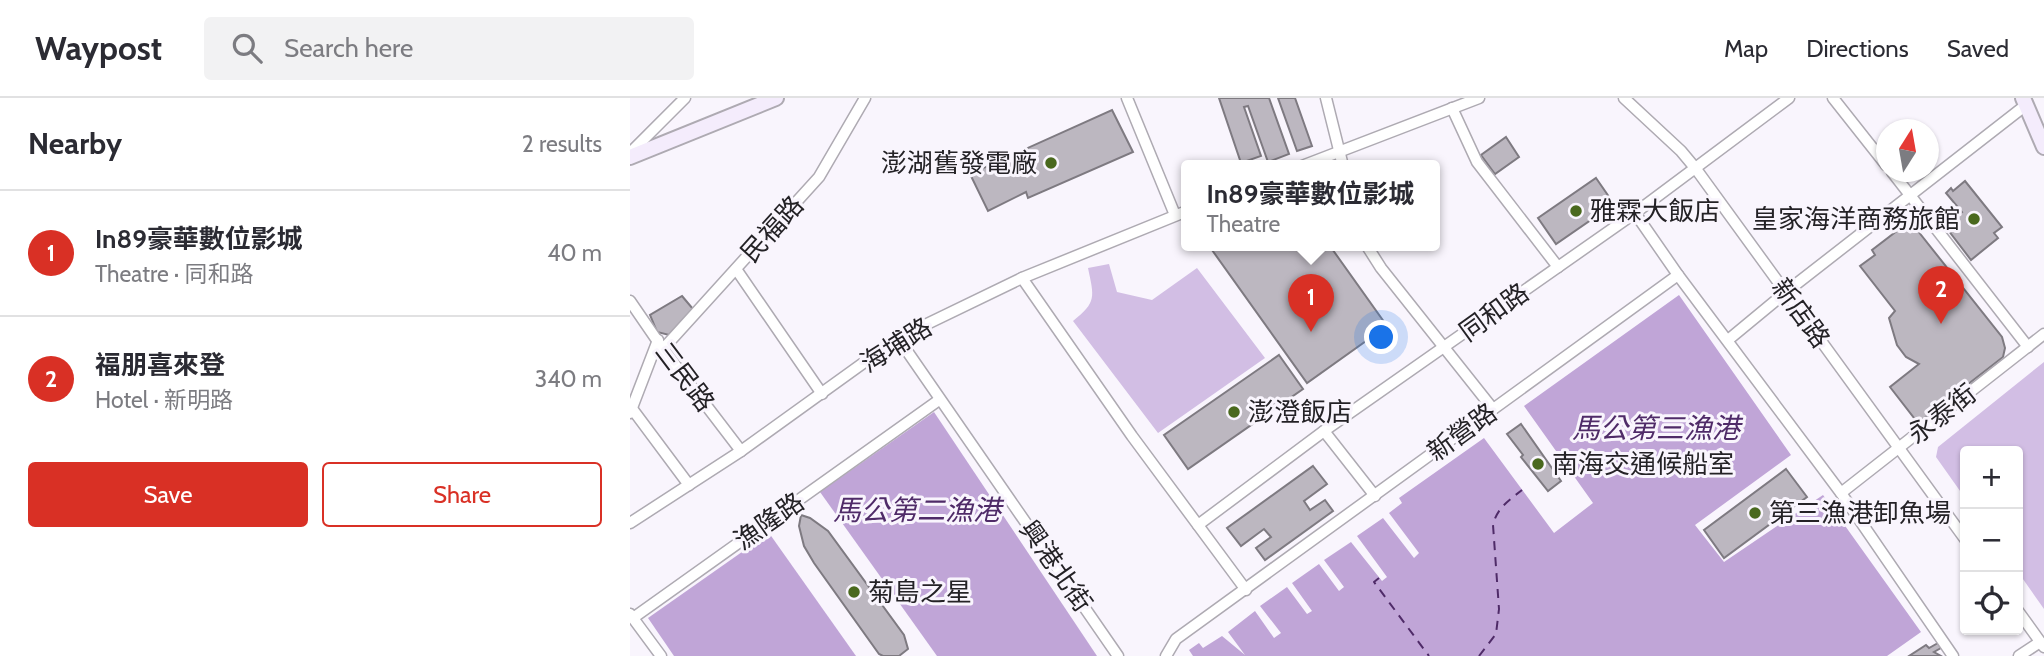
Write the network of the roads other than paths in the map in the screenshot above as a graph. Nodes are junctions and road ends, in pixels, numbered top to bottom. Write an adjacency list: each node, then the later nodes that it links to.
1 (685, 98): 15 (street)
2 (776, 98): 15 (main road)
3 (865, 98): 26 (street, 民福路)
4 (1128, 98): 23 (street)
5 (1326, 98): 13 (street)
6 (1479, 98): 11 (street)
7 (1624, 98): 18 (street, 新店路)
8 (1789, 98): 18 (street, 同和路)
9 (1833, 98): 14 (street)
10 (2025, 102): 12 (main road); 20 (street)
11 (1452, 108): 13 (street); 25 (street)
12 (2044, 147)
13 (1339, 151): 16 (street); 17 (street)
14 (1876, 152)
15 (630, 155)
16 (1317, 160)
17 (1341, 160)
18 (1696, 169): 22 (street, 同和路); 29 (street, 新店路)
19 (1900, 182): 20 (street)
20 (1911, 195): 29 (street); 35 (street)
21 (1181, 213): 23 (street, 海埔路)
22 (1635, 214): 25 (street, 同和路); 27 (street)
23 (1175, 215): 28 (street, 海埔路)
24 (1370, 251): 36 (street)
25 (1558, 267): 36 (street, 同和路)
26 (736, 270): 34 (street, 民福路); 37 (street)
27 (1678, 275): 33 (street); 40 (street, 新營路)
28 (1023, 278): 32 (street, 海埔路); 48 (street)
29 (1786, 292): 33 (street); 42 (street, 新店路)
30 (630, 301): 34 (street, 三民路)
31 (2044, 334): 35 (street, 永泰街)
32 (898, 338): 37 (street, 海埔路); 38 (street, 興港北街)
33 (1728, 340): 45 (street)
34 (660, 345): 39 (street, 民福路); 43 (street, 三民路)
35 (2028, 347): 42 (street, 永泰街)
36 (1443, 349): 40 (street); 41 (street, 同和路)
37 (822, 394): 43 (street, 海埔路)
38 (939, 400): 51 (street, 漁隆路); 55 (street, 興港北街)
39 (631, 409): 44 (street)
40 (1493, 409): 46 (street, 新營路)
41 (1324, 431): 46 (street); 48 (street, 同和路)
42 (1899, 448): 45 (street, 永泰街); 49 (street, 新店路)
43 (741, 451): 44 (street, 海埔路)
44 (688, 485): 47 (street, 海埔路)
45 (1841, 493): 57 (street)
46 (1375, 496): 50 (street, 新營路)
47 (630, 523)
48 (1198, 525): 50 (street)
49 (1960, 532)
50 (1245, 590): 56 (street)
51 (631, 616): 54 (street)
52 (2023, 618): 53 (street)
53 (2042, 645): 58 (street)
54 (661, 656)
55 (1118, 656)
56 (1166, 656)
57 (1954, 656)
58 (2019, 656)

